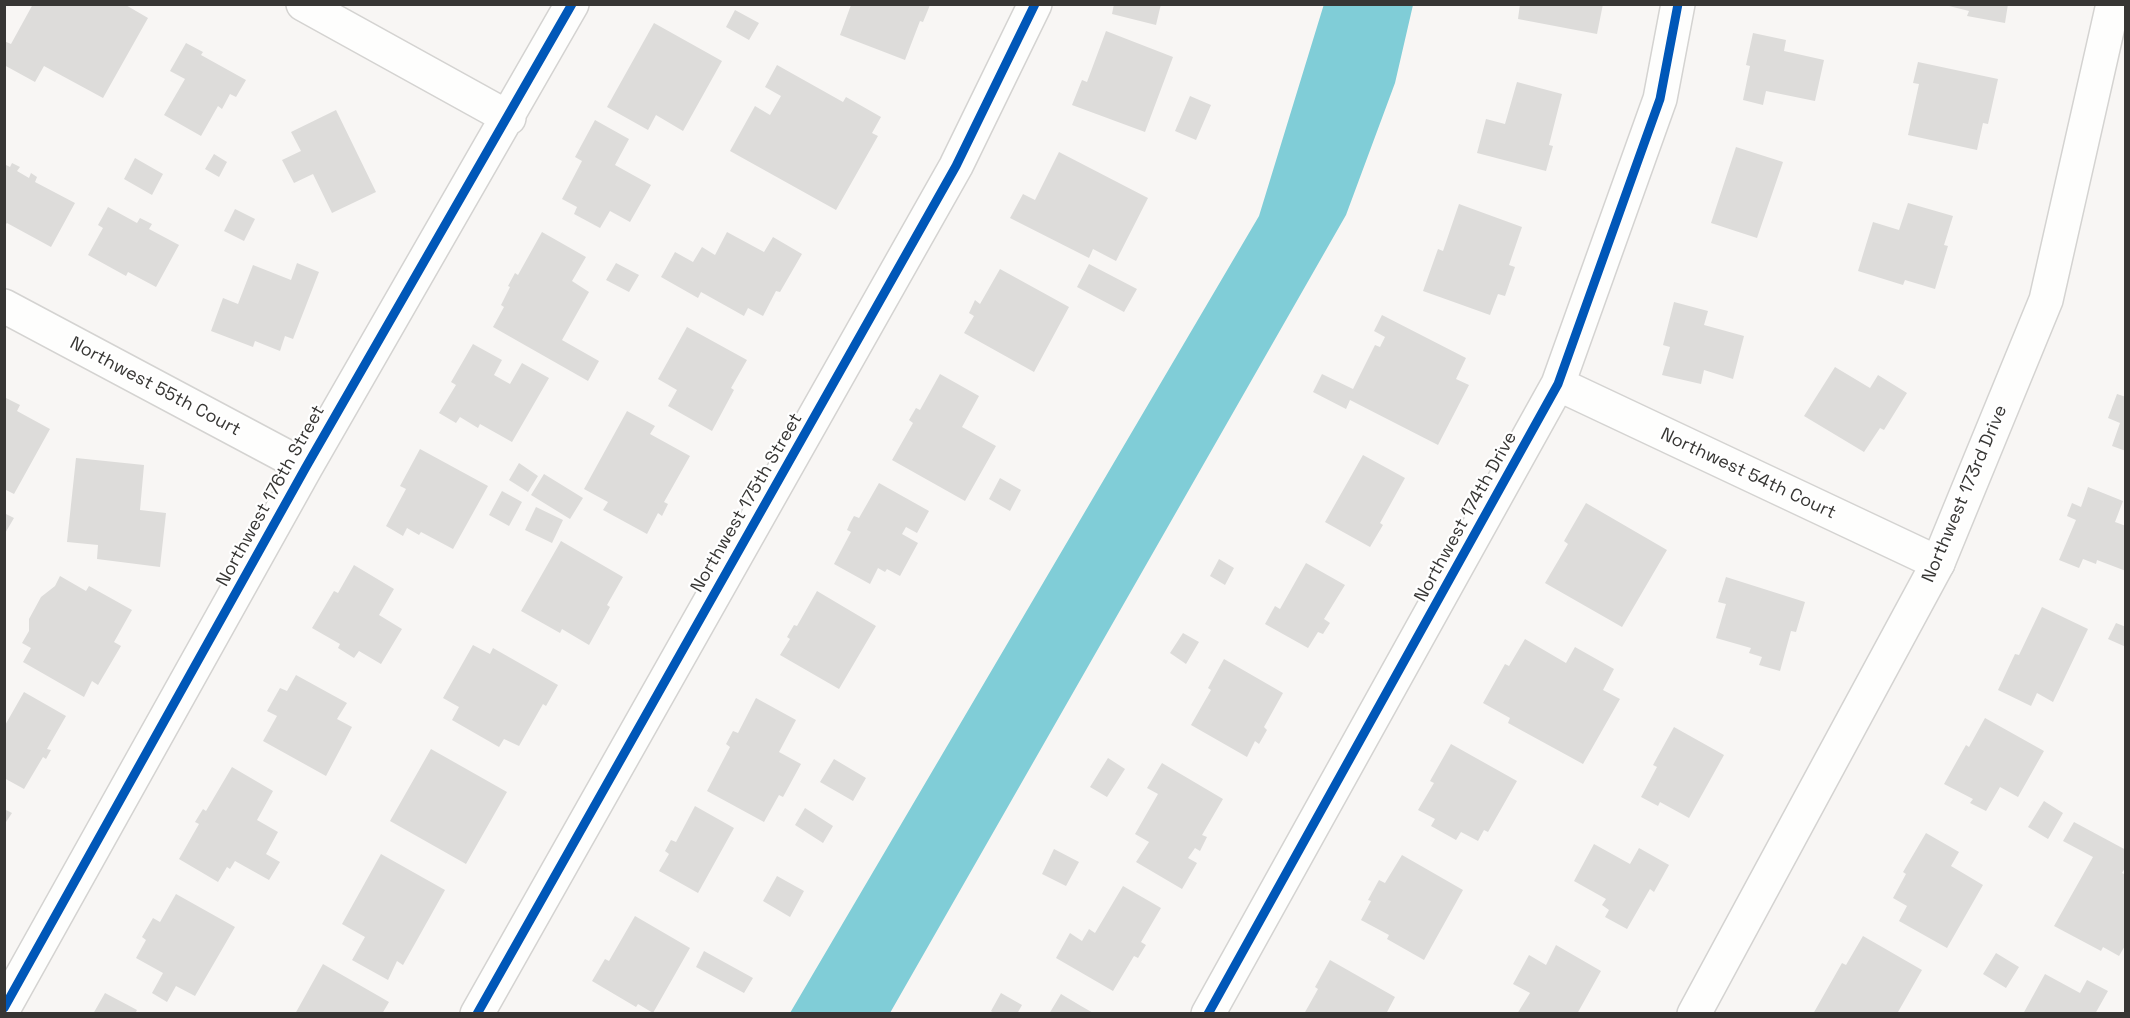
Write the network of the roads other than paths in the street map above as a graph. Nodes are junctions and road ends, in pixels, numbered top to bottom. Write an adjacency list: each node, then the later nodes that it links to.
1 (303, 4): 6 (street)
2 (572, 4): 6 (street, Northwest 176th Street)
3 (1035, 4): 12 (street, Northwest 175th Street)
4 (1678, 4): 8 (street, Northwest 174th Drive)
5 (2113, 4): 10 (street, Northwest 173rd Drive)
6 (509, 118): 9 (street, Northwest 176th Street)
7 (4, 306): 9 (street, Northwest 55th Court)
8 (1558, 384): 10 (street, Northwest 54th Court); 13 (street, Northwest 174th Drive)
9 (306, 467): 11 (street, Northwest 176th Street)
10 (1938, 563): 14 (street, Northwest 173rd Drive)
11 (4, 1008)
12 (477, 1014)
13 (1208, 1014)
14 (1694, 1014)

